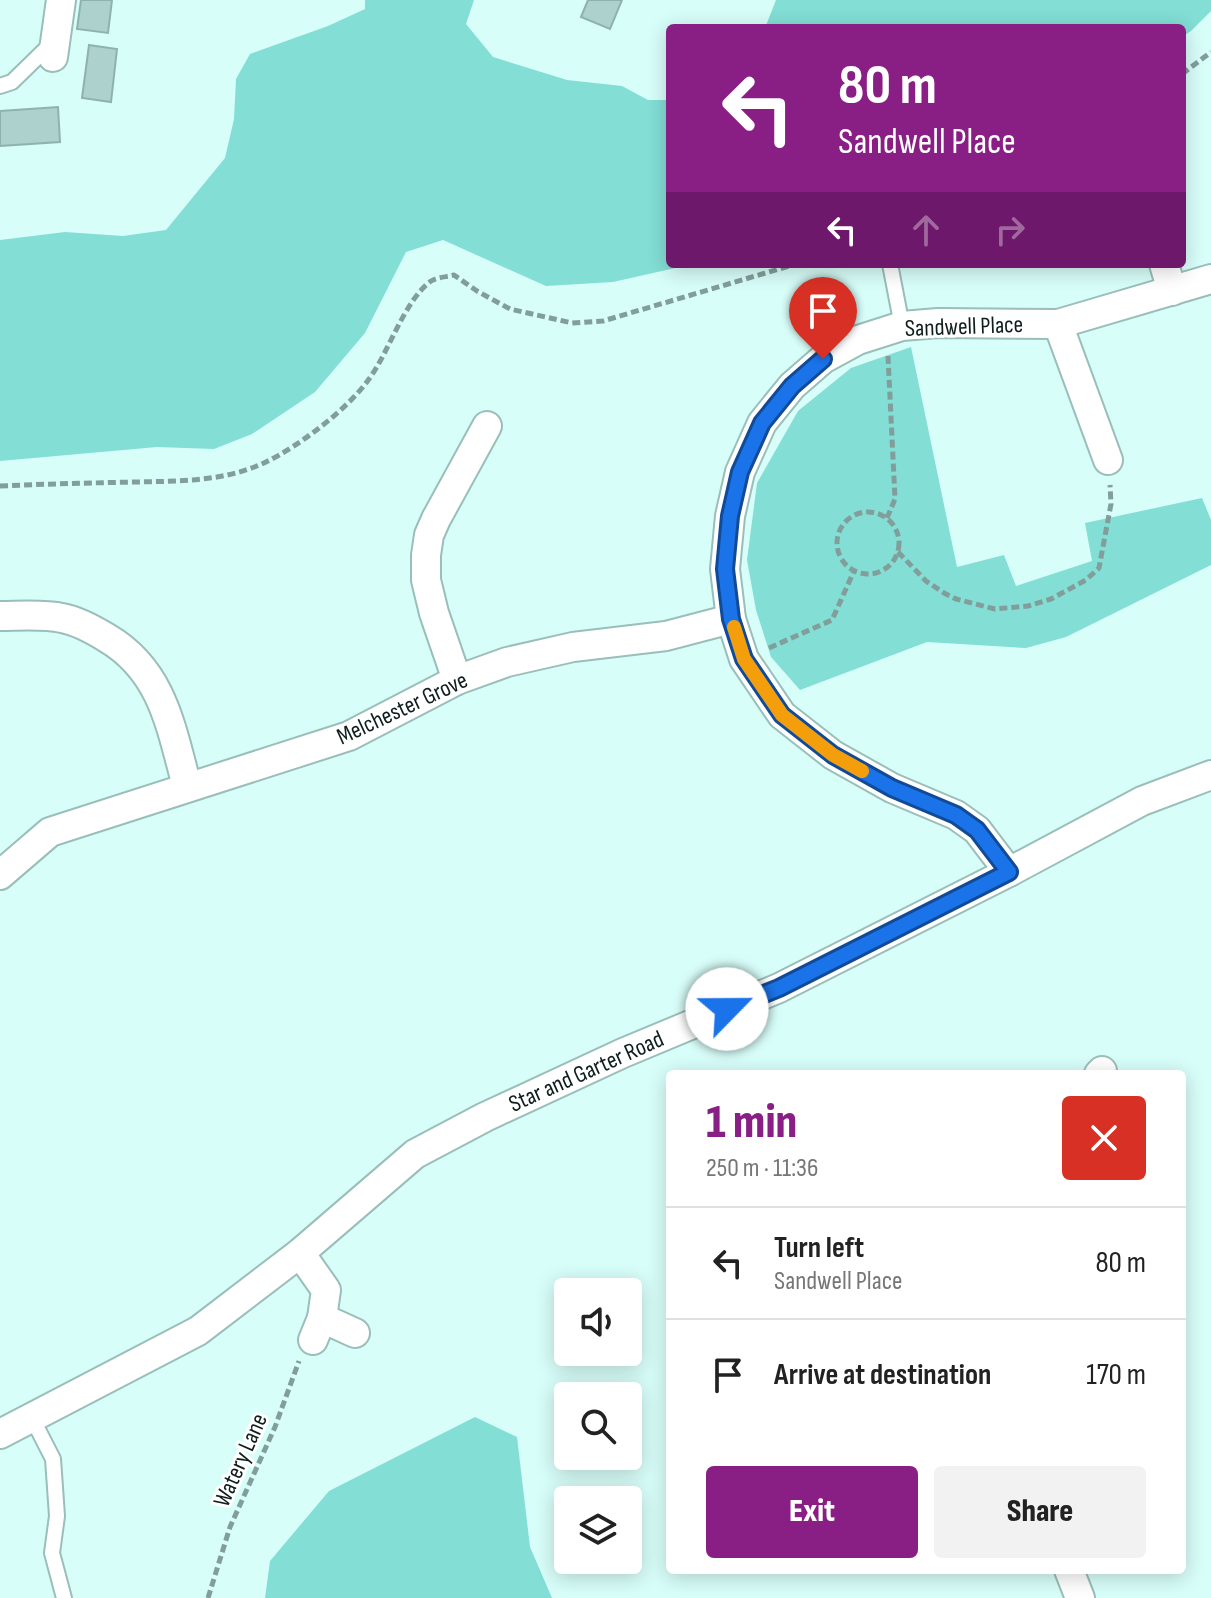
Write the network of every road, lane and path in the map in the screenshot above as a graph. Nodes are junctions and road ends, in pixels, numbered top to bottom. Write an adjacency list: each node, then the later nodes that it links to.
1 (61, 0): 2 (street)
2 (54, 48): 5 (lane)
3 (1211, 52): 4 (path)
4 (1186, 71)
5 (0, 86)
6 (782, 268): 14 (path)
7 (890, 268): 11 (lane)
8 (1168, 278): 9 (street, Sandwell Place); 10 (street, Sandwell Place)
9 (1211, 279)
10 (1058, 324): 11 (street, Sandwell Place); 13 (street)
11 (895, 329): 15 (path); 19 (street, Sandwell Place)
12 (487, 426): 21 (street)
13 (1108, 460): 16 (path)
14 (0, 486)
15 (887, 518): 16 (path); 17 (path)
16 (898, 552): 17 (path)
17 (854, 571): 20 (path)
18 (0, 616): 23 (street)
19 (731, 619): 20 (street, Sandwell Place); 21 (street, Melchester Grove)
20 (744, 659): 24 (street, Sandwell Place)
21 (457, 680): 23 (street, Melchester Grove)
22 (1211, 775): 24 (street, Star and Garter Road)
23 (187, 786): 25 (street, Melchester Grove)
24 (1009, 872): 26 (street, Star and Garter Road)
25 (0, 875)
26 (300, 1253): 27 (street); 29 (street, Star and Garter Road)
27 (317, 1329): 28 (street); 33 (path, Watery Lane)
28 (355, 1333)
29 (31, 1416): 30 (street, Star and Garter Road); 32 (lane)
30 (0, 1434)
31 (1071, 1574): 34 (street)
32 (64, 1598)
33 (208, 1598)
34 (1080, 1598)

